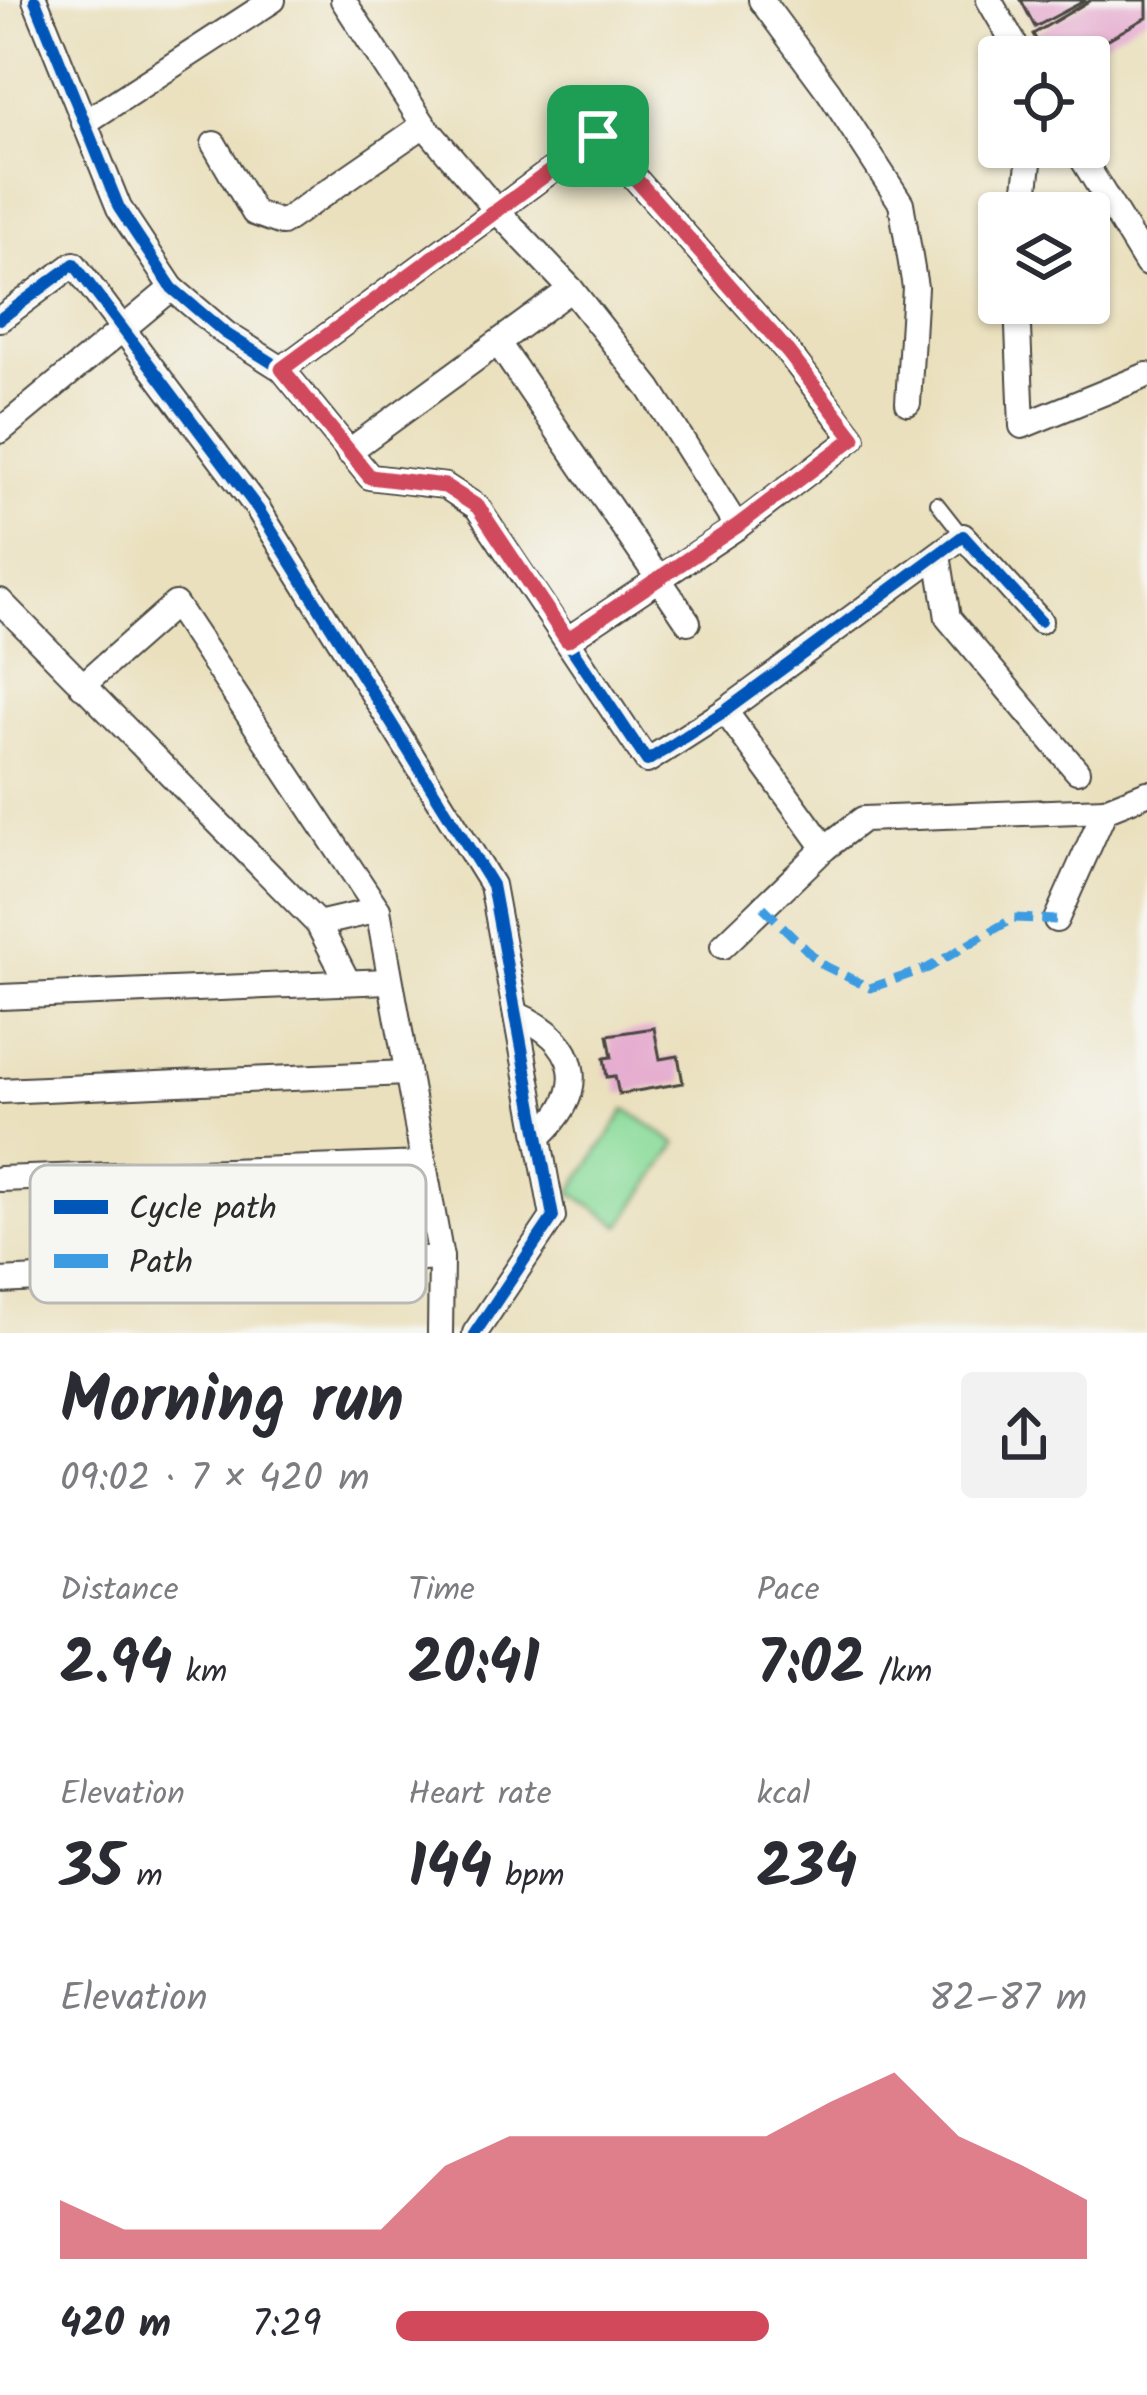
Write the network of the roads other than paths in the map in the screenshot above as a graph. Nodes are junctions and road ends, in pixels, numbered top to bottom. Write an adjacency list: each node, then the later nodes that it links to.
1 (35, 0): 7 (street)
2 (272, 0): 7 (street)
3 (343, 0): 8 (street)
4 (761, 0): 21 (street)
5 (989, 0): 6 (street)
6 (1010, 36)
7 (84, 123): 13 (street)
8 (424, 125): 9 (street); 11 (street)
9 (214, 144)
10 (1088, 168): 12 (street)
11 (498, 212): 14 (street); 19 (street); 25 (street)
12 (1147, 263)
13 (172, 289): 17 (street); 19 (street)
14 (572, 289): 18 (street); 25 (street)
15 (0, 319): 17 (street)
16 (1018, 324): 20 (street)
17 (123, 332): 22 (street); 46 (street)
18 (498, 343): 23 (street); 28 (street)
19 (282, 369): 23 (street)
20 (1147, 375)
21 (908, 403)
22 (0, 431)
23 (348, 452): 32 (street)
24 (937, 503): 26 (lane)
25 (737, 526): 28 (street)
26 (962, 536): 27 (street); 31 (street)
27 (938, 554): 34 (street); 35 (street)
28 (658, 579): 30 (street); 32 (street)
29 (0, 601): 33 (street)
30 (688, 622)
31 (1040, 622)
32 (567, 640): 34 (street)
33 (82, 686): 39 (street); 41 (street)
34 (725, 711): 38 (street)
35 (1077, 771)
36 (1147, 793): 37 (street)
37 (1105, 810): 38 (street); 40 (street)
38 (825, 848): 42 (street)
39 (378, 910): 41 (street); 43 (street)
40 (1056, 920)
41 (318, 925): 44 (street)
42 (723, 946)
43 (388, 981): 44 (street); 47 (street)
44 (348, 982): 45 (street)
45 (0, 997)
46 (516, 1014): 49 (street); 49 (street)
47 (406, 1073): 48 (street); 50 (street)
48 (0, 1090)
49 (538, 1137): 60 (street)
50 (423, 1164): 51 (street)
51 (395, 1165)
52 (30, 1178): 53 (street)
53 (0, 1179)
54 (426, 1180): 55 (street)
55 (441, 1258): 56 (street); 59 (street)
56 (426, 1259)
57 (30, 1279): 58 (street)
58 (0, 1281)
59 (440, 1333)
60 (475, 1333)

